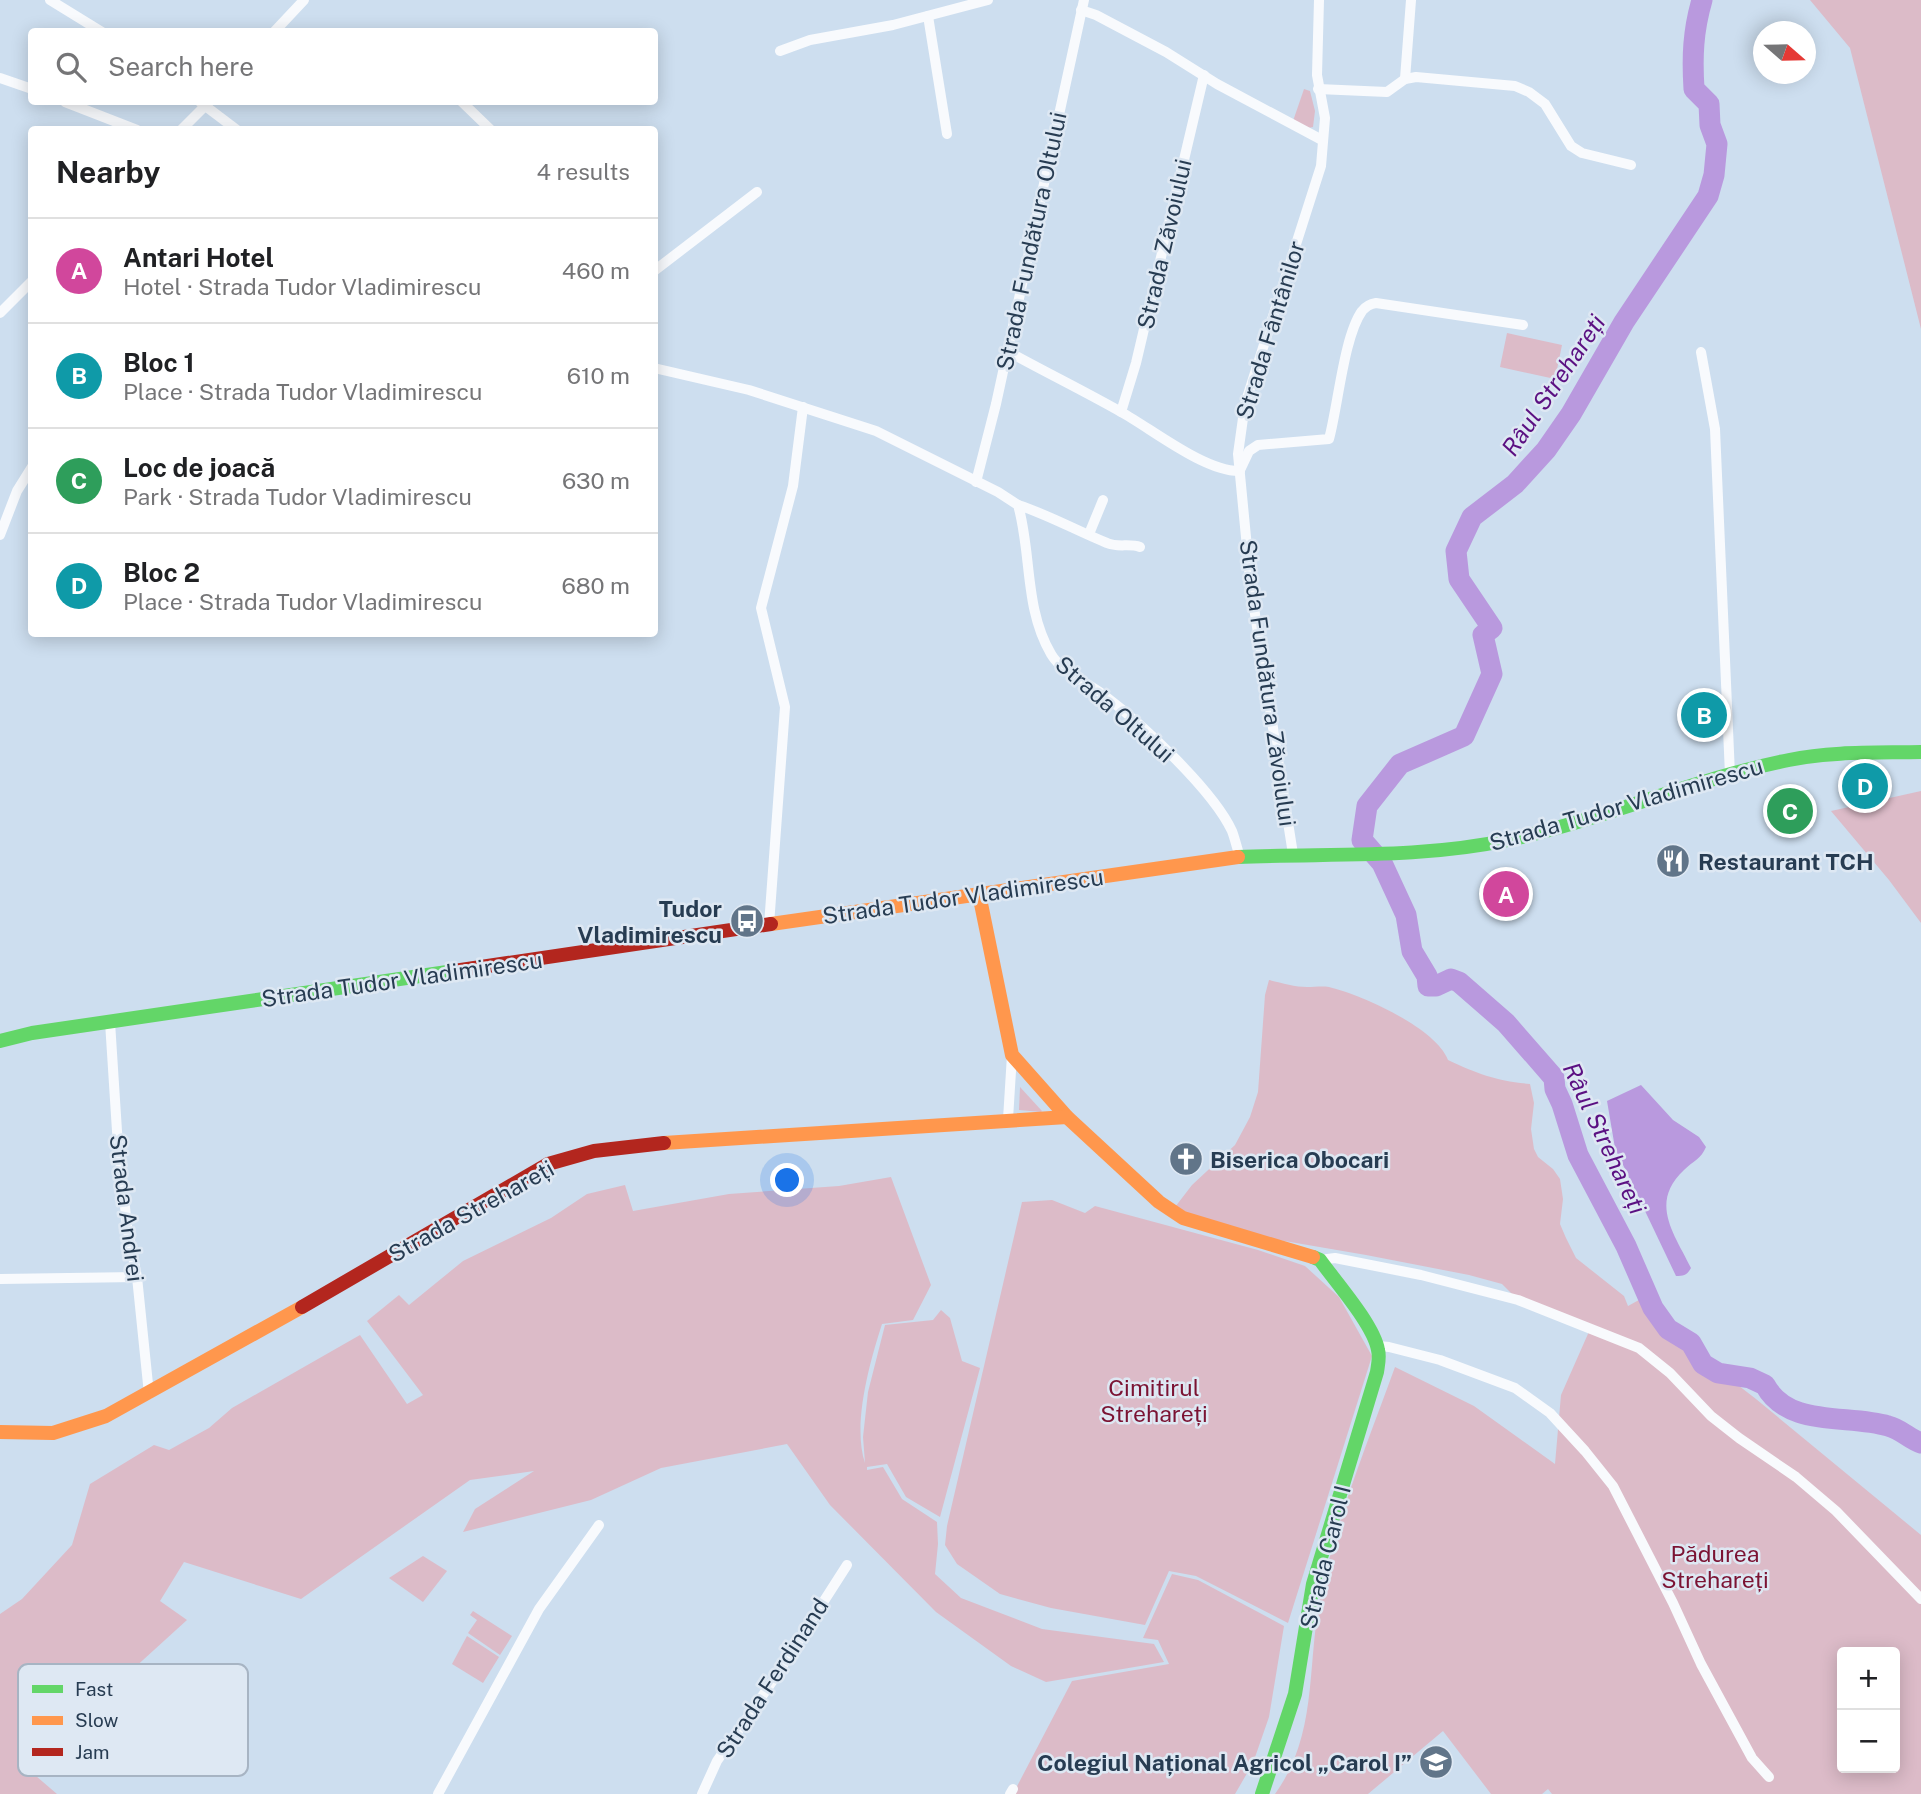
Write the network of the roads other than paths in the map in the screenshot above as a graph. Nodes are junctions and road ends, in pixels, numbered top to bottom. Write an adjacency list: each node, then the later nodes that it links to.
1 (50, 0): 8 (street)
2 (304, 0): 9 (street)
3 (988, 0): 7 (street)
4 (1319, 0): 15 (street, Strada Fântânilor)
5 (1411, 0): 13 (street)
6 (1082, 5): 11 (street); 32 (street, Strada Fundătura Oltului)
7 (929, 16): 10 (street); 24 (street)
8 (96, 28)
9 (278, 28)
10 (780, 51)
11 (1204, 75): 25 (street); 36 (street, Strada Zăvoiului)
12 (0, 78): 14 (street)
13 (1405, 79): 15 (street); 26 (street)
14 (28, 88)
15 (1318, 89): 25 (street, Strada Fântânilor)
16 (73, 105): 20 (street)
17 (203, 105): 21 (street)
18 (207, 105): 22 (street)
19 (465, 105): 23 (street)
20 (127, 126)
21 (185, 126)
22 (232, 126)
23 (487, 126)
24 (947, 134)
25 (1322, 140): 37 (street, Strada Fântânilor)
26 (1631, 165)
27 (757, 192): 28 (street)
28 (658, 268)
29 (28, 285): 30 (street)
30 (0, 313)
31 (1523, 325): 37 (street)
32 (1007, 351): 36 (street); 39 (street, Strada Fundătura Oltului)
33 (1701, 352): 46 (street)
34 (658, 369): 35 (street)
35 (803, 407): 39 (street); 50 (street)
36 (1121, 412): 37 (street)
37 (1240, 471): 47 (street, Strada Fundătura Zăvoiului)
38 (28, 473): 43 (street)
39 (976, 482): 41 (street)
40 (1104, 500): 42 (street)
41 (1018, 505): 42 (street); 48 (street, Strada Oltului)
42 (1089, 534): 44 (street)
43 (0, 535)
44 (1140, 547)
45 (1921, 752): 46 (street, Strada Tudor Vladimirescu)
46 (1730, 775): 47 (street, Strada Tudor Vladimirescu)
47 (1293, 854): 48 (street, Strada Tudor Vladimirescu)
48 (1240, 857): 49 (street, Strada Tudor Vladimirescu)
49 (979, 894): 50 (street, Strada Tudor Vladimirescu); 53 (street)
50 (769, 925): 51 (street, Strada Tudor Vladimirescu)
51 (110, 1022): 52 (street, Strada Tudor Vladimirescu); 57 (street, Strada Andrei)
52 (0, 1041)
53 (1012, 1055): 54 (street); 55 (street)
54 (1067, 1117): 55 (street, Strada Strehareți); 56 (street)
55 (1008, 1119): 60 (street, Strada Strehareți)
56 (1320, 1260): 59 (street); 64 (street)
57 (136, 1277): 58 (street); 60 (street, Strada Andrei)
58 (0, 1279)
59 (1378, 1346): 65 (street); 68 (street, Strada Carol I)
60 (149, 1394): 61 (street, Strada Strehareți)
61 (0, 1432)
62 (599, 1525): 66 (street)
63 (847, 1565): 67 (street, Strada Ferdinand)
64 (1921, 1599)
65 (1769, 1777)
66 (438, 1794)
67 (702, 1794)
68 (1262, 1794)

